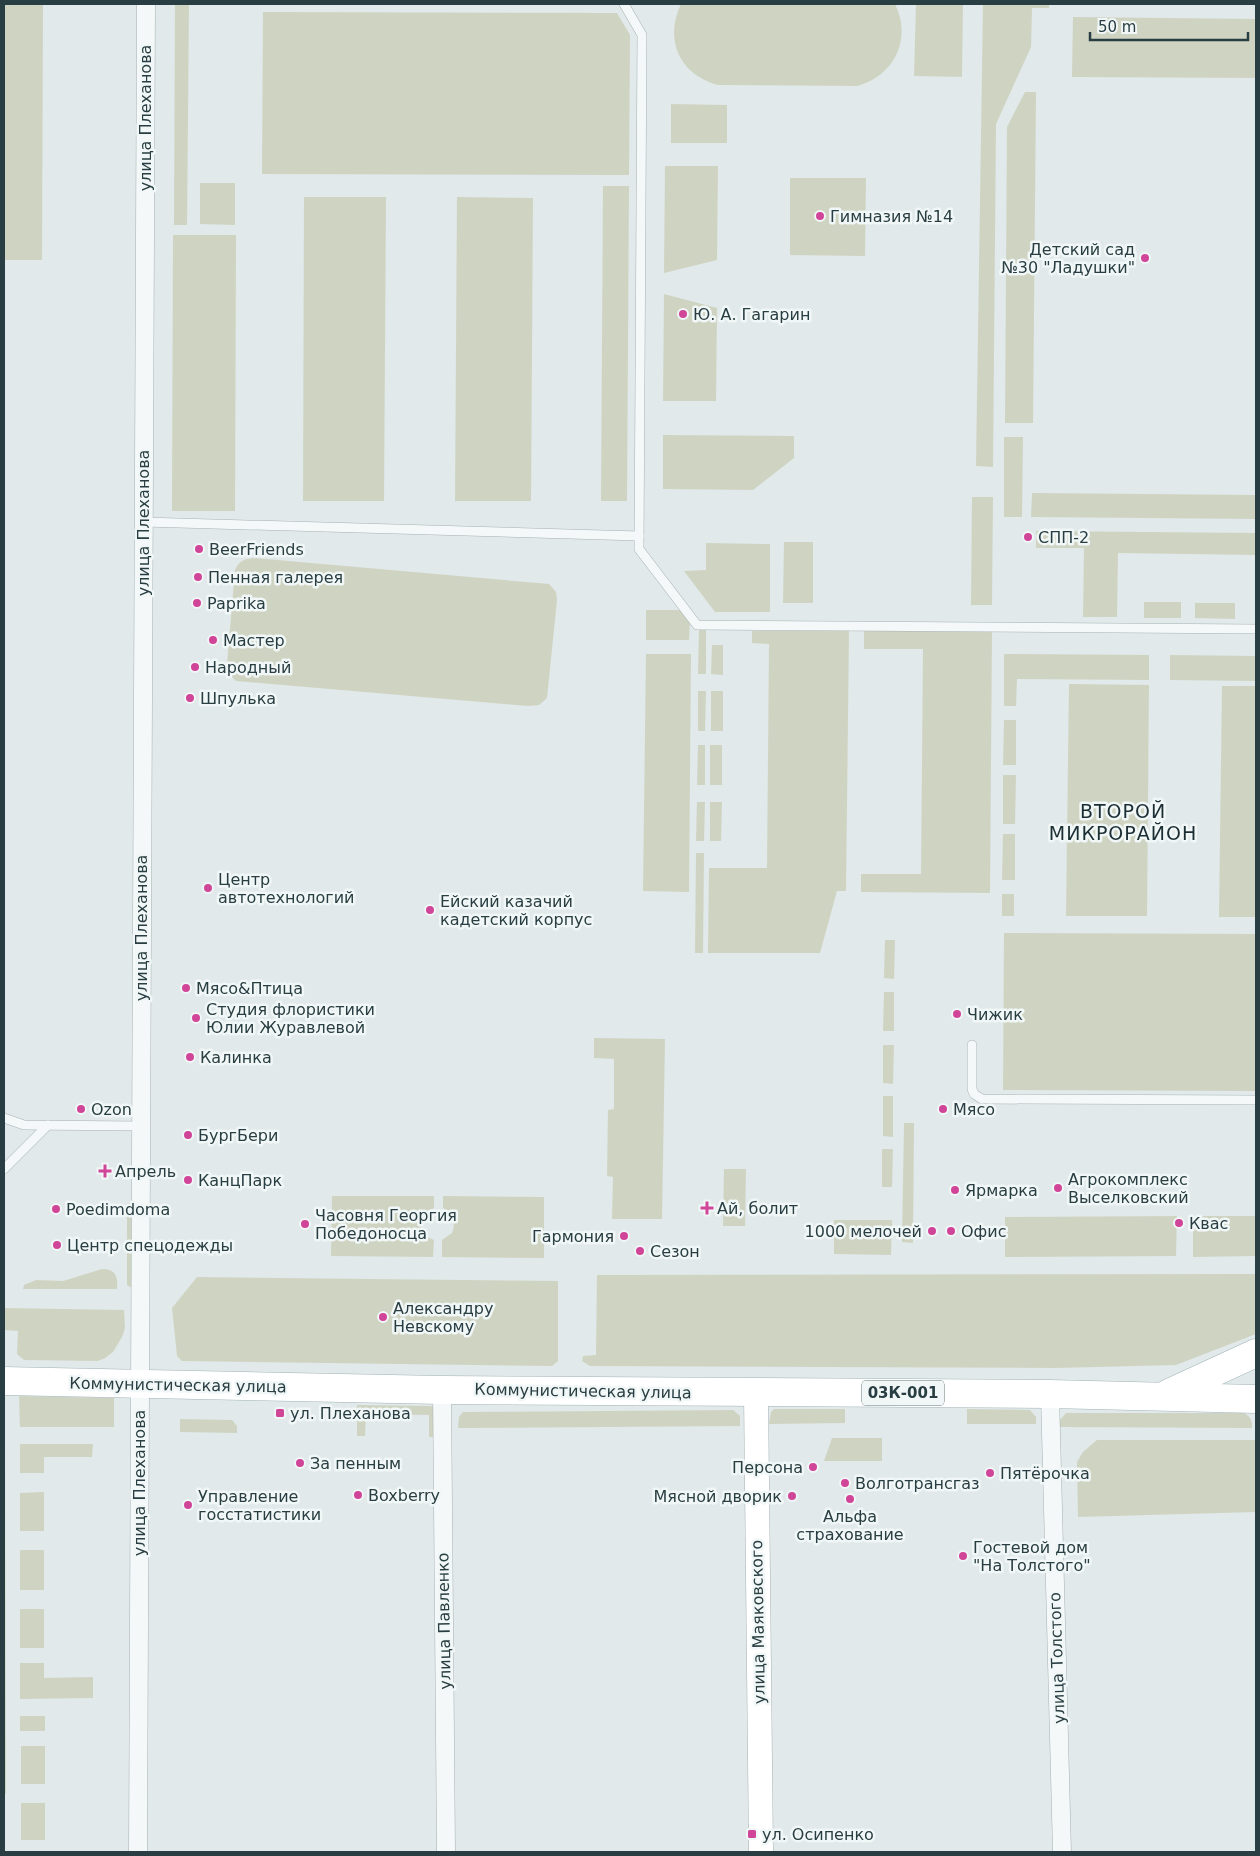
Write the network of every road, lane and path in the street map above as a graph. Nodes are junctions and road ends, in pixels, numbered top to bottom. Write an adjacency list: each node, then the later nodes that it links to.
1 (146, 4): 3 (street, улица Плеханова)
2 (624, 4): 4 (lane)
3 (144, 522): 4 (lane); 10 (street, улица Плеханова)
4 (639, 536): 5 (lane)
5 (1256, 629)
6 (972, 1045): 7 (lane)
7 (1256, 1100)
8 (4, 1118): 9 (lane)
9 (48, 1125): 10 (lane); 11 (lane)
10 (140, 1126): 14 (street, улица Плеханова)
11 (4, 1169)
12 (1256, 1353): 18 (main road, Коммунистическая улица / 03К-001)
13 (4, 1381): 14 (main road, Коммунистическая улица)
14 (139, 1384): 15 (main road, Коммунистическая улица); 20 (street, улица Плеханова)
15 (442, 1390): 16 (main road, Коммунистическая улица); 21 (street, улица Павленко)
16 (756, 1393): 17 (main road, Коммунистическая улица / 03К-001); 22 (street, улица Маяковского)
17 (1050, 1394): 18 (main road, Коммунистическая улица / 03К-001); 23 (street, улица Толстого)
18 (1162, 1396): 19 (main road, Коммунистическая улица / 03К-001)
19 (1256, 1399)
20 (138, 1852)
21 (446, 1852)
22 (761, 1852)
23 (1062, 1852)

